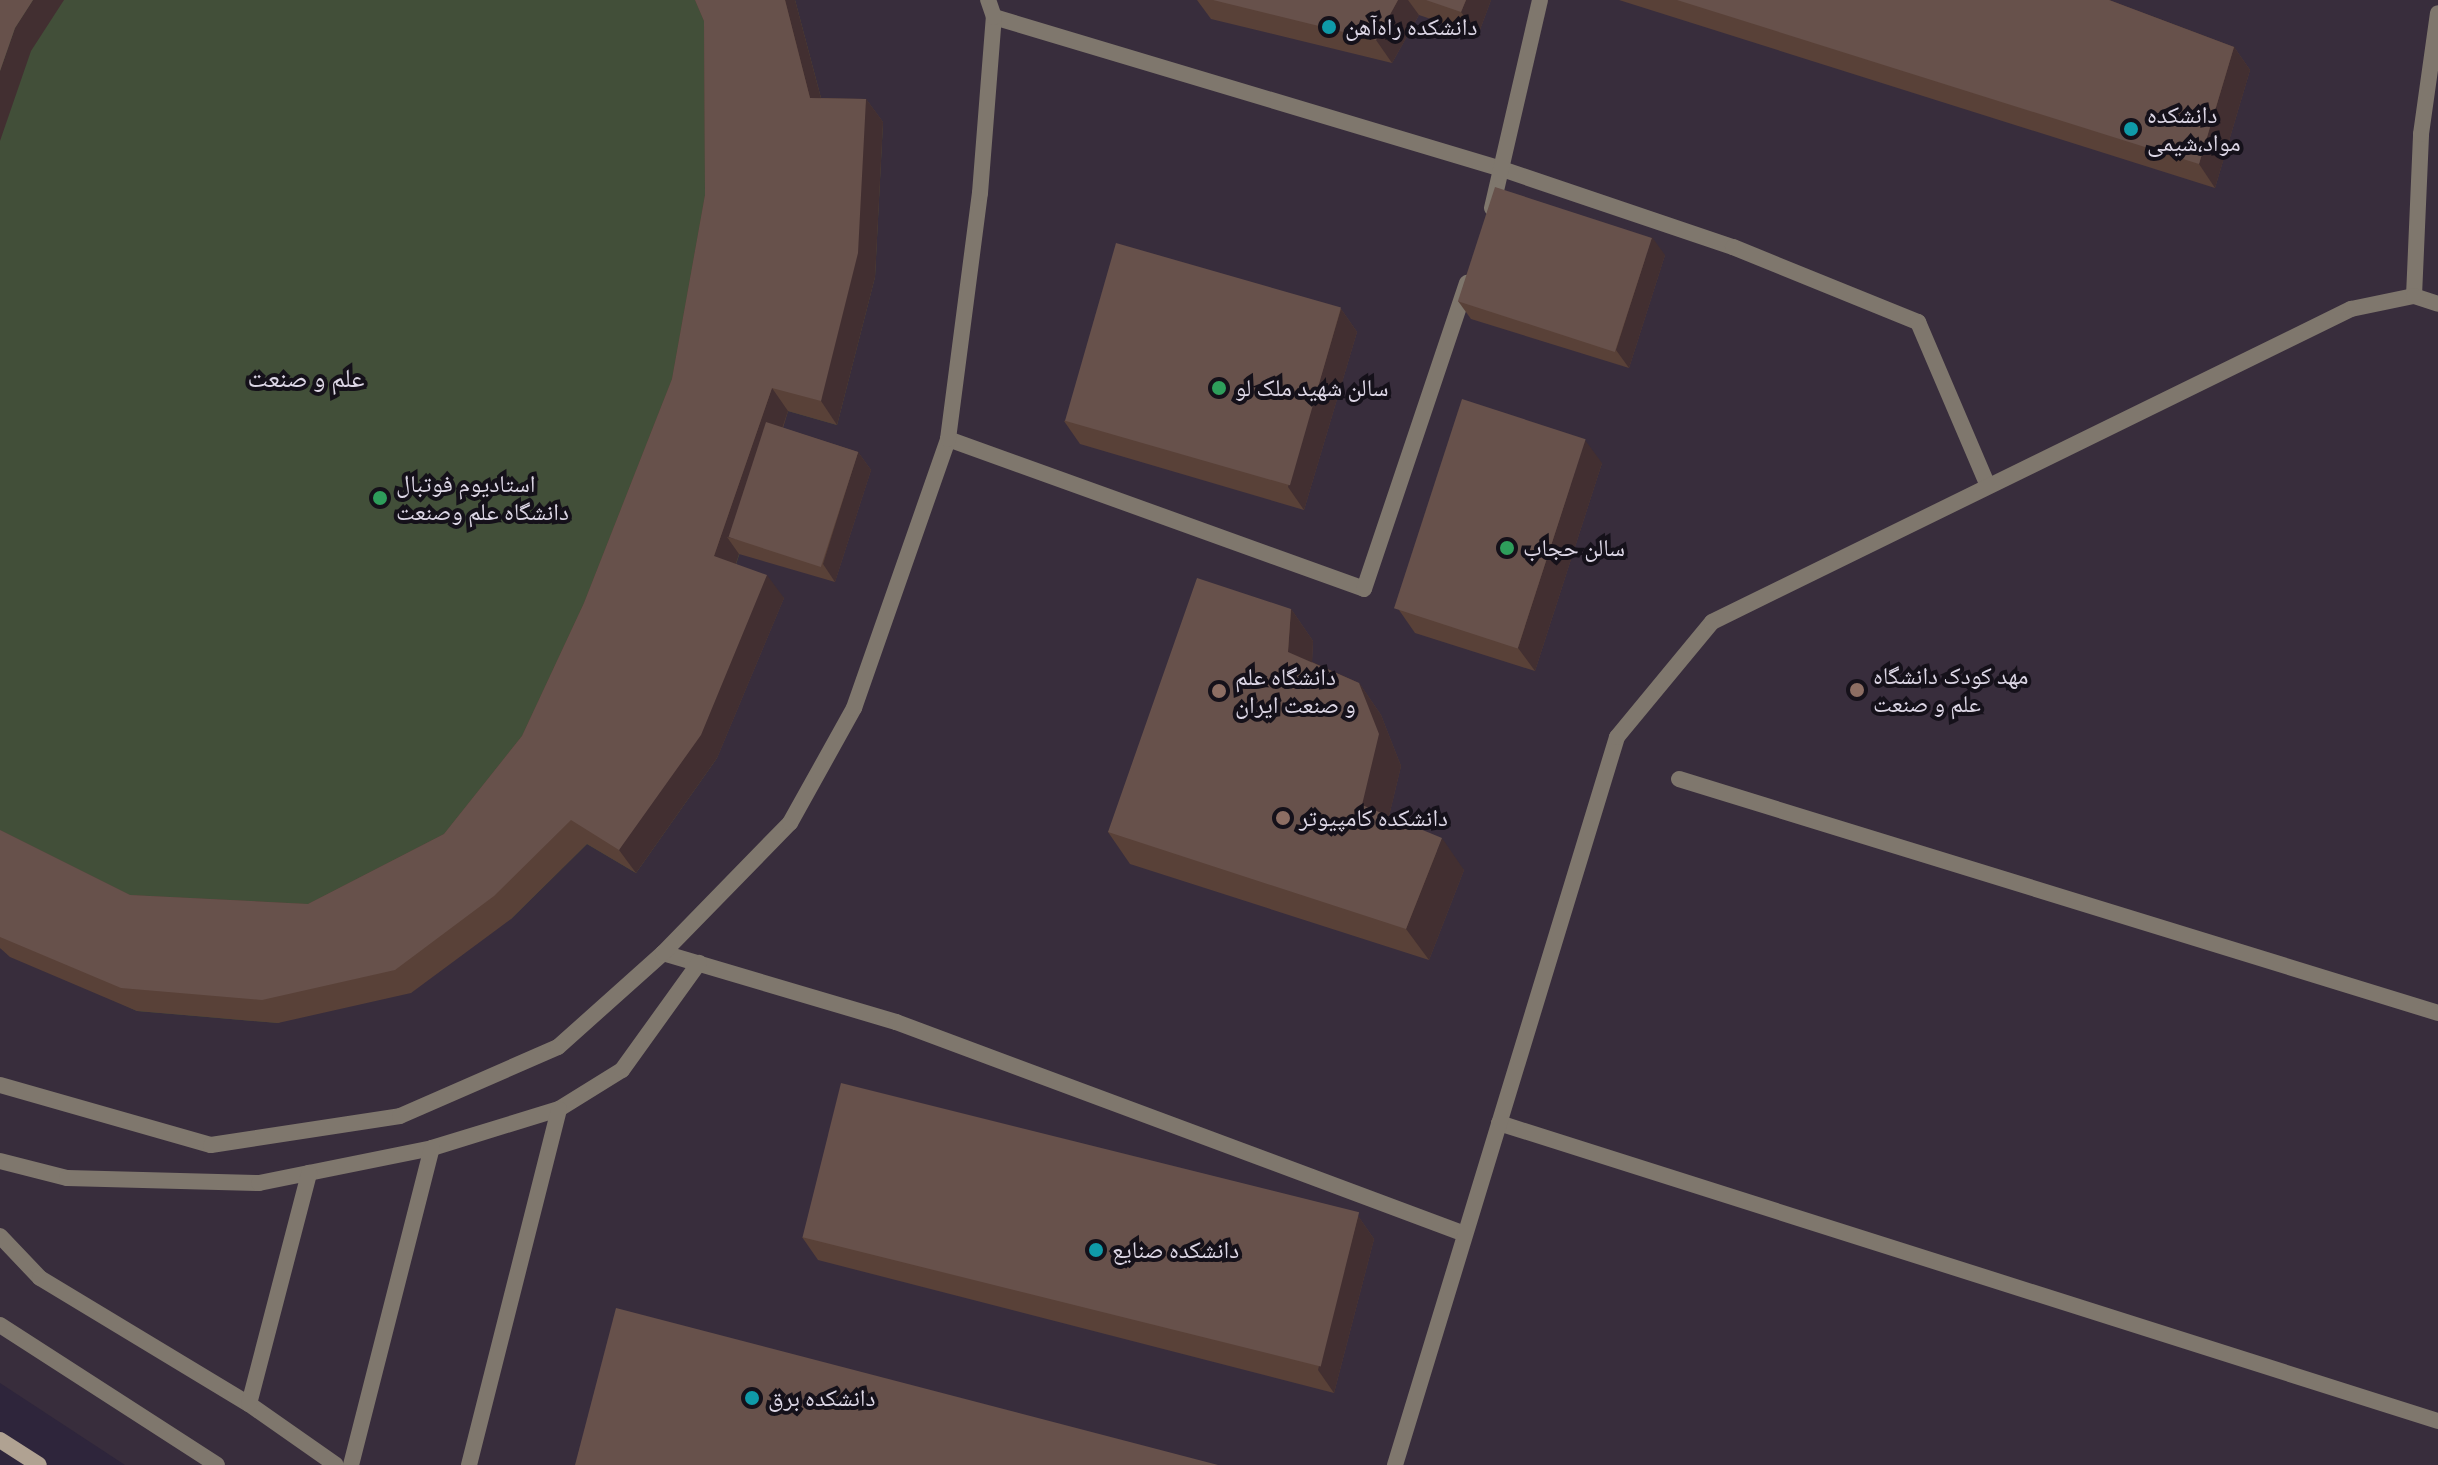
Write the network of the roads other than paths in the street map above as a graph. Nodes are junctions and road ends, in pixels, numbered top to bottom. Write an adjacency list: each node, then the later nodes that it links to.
1 (988, 0): 4 (lane)
2 (1540, 0): 5 (lane)
3 (2438, 13): 8 (lane)
4 (994, 17): 5 (lane); 10 (lane)
5 (1505, 170): 6 (lane); 11 (lane)
6 (1485, 230)
7 (1475, 260): 10 (lane)
8 (2414, 296): 9 (lane); 11 (lane)
9 (2438, 304)
10 (948, 439): 13 (lane)
11 (1988, 486): 18 (lane)
12 (1679, 779): 15 (lane)
13 (663, 953): 14 (lane); 16 (lane)
14 (699, 963): 17 (lane); 22 (lane)
15 (2438, 1013)
16 (0, 1085)
17 (559, 1109): 19 (lane); 32 (lane)
18 (1499, 1123): 22 (lane); 26 (lane)
19 (432, 1148): 21 (lane); 31 (lane)
20 (0, 1161): 21 (lane)
21 (309, 1173): 25 (lane)
22 (1465, 1234): 33 (lane)
23 (0, 1236): 25 (lane)
24 (0, 1325): 29 (lane)
25 (249, 1404): 30 (lane)
26 (2438, 1421)
27 (0, 1440): 28 (main road)
28 (39, 1465)
29 (217, 1465)
30 (336, 1465)
31 (351, 1465)
32 (469, 1465)
33 (1395, 1465)

